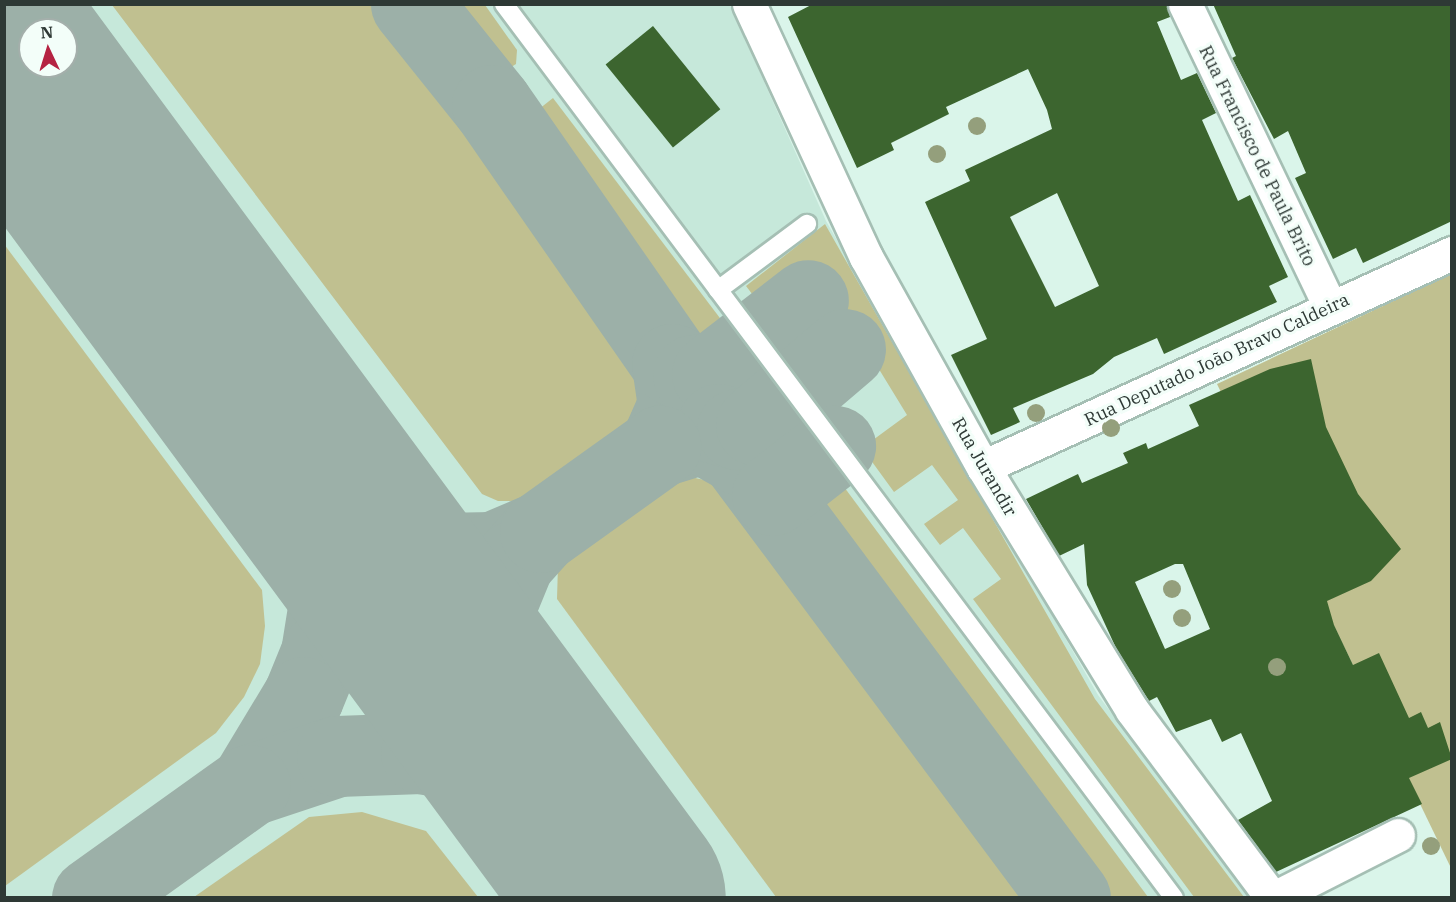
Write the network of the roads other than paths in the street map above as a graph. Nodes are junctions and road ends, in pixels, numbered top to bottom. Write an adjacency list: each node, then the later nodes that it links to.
1 (504, 4): 6 (lane)
2 (1185, 4): 7 (street, Rua Francisco de Paula Brito)
3 (752, 6): 8 (street, Rua Jurandir)
4 (807, 224): 6 (lane)
5 (1452, 253): 7 (street, Rua Deputado João Bravo Caldeira)
6 (718, 291): 10 (lane)
7 (1330, 307): 8 (street, Rua Deputado João Bravo Caldeira)
8 (983, 467): 11 (street, Rua Jurandir)
9 (1398, 835): 11 (street)
10 (1174, 897)
11 (1273, 897)

